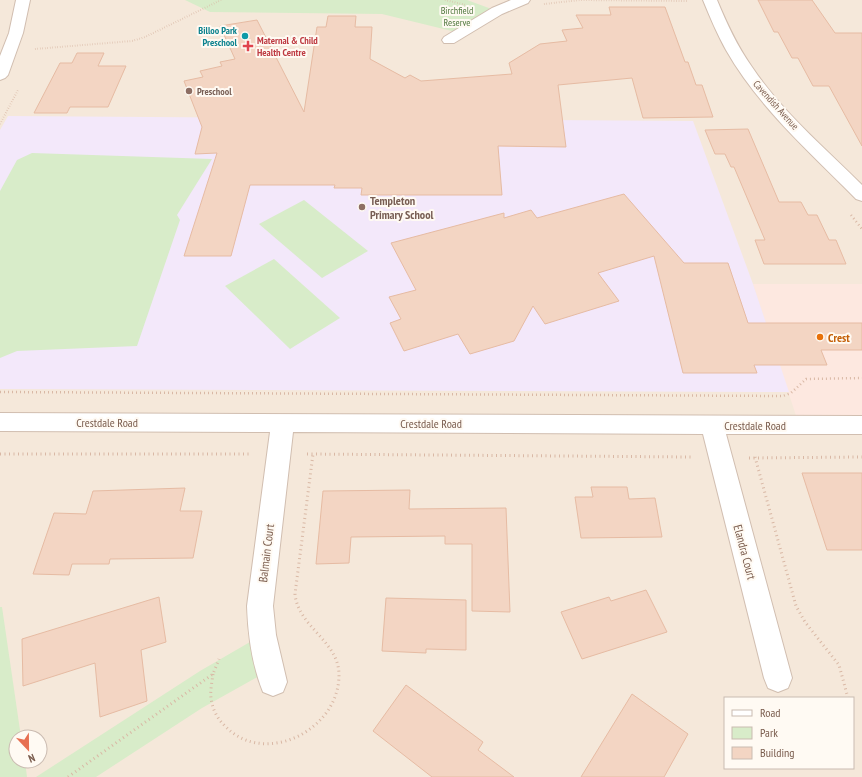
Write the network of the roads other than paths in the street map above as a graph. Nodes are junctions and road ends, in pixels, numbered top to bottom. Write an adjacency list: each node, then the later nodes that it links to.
1 (23, 0): 5 (street)
2 (524, 0): 4 (street)
3 (710, 0): 6 (street, Cavendish Avenue)
4 (449, 40)
5 (0, 75)
6 (862, 195)
7 (0, 422): 8 (street, Crestdale Road)
8 (283, 423): 9 (street, Crestdale Road); 12 (street, Balmain Court)
9 (712, 425): 10 (street, Crestdale Road); 11 (street, Elandra Court)
10 (862, 425)
11 (778, 678)
12 (273, 682)

